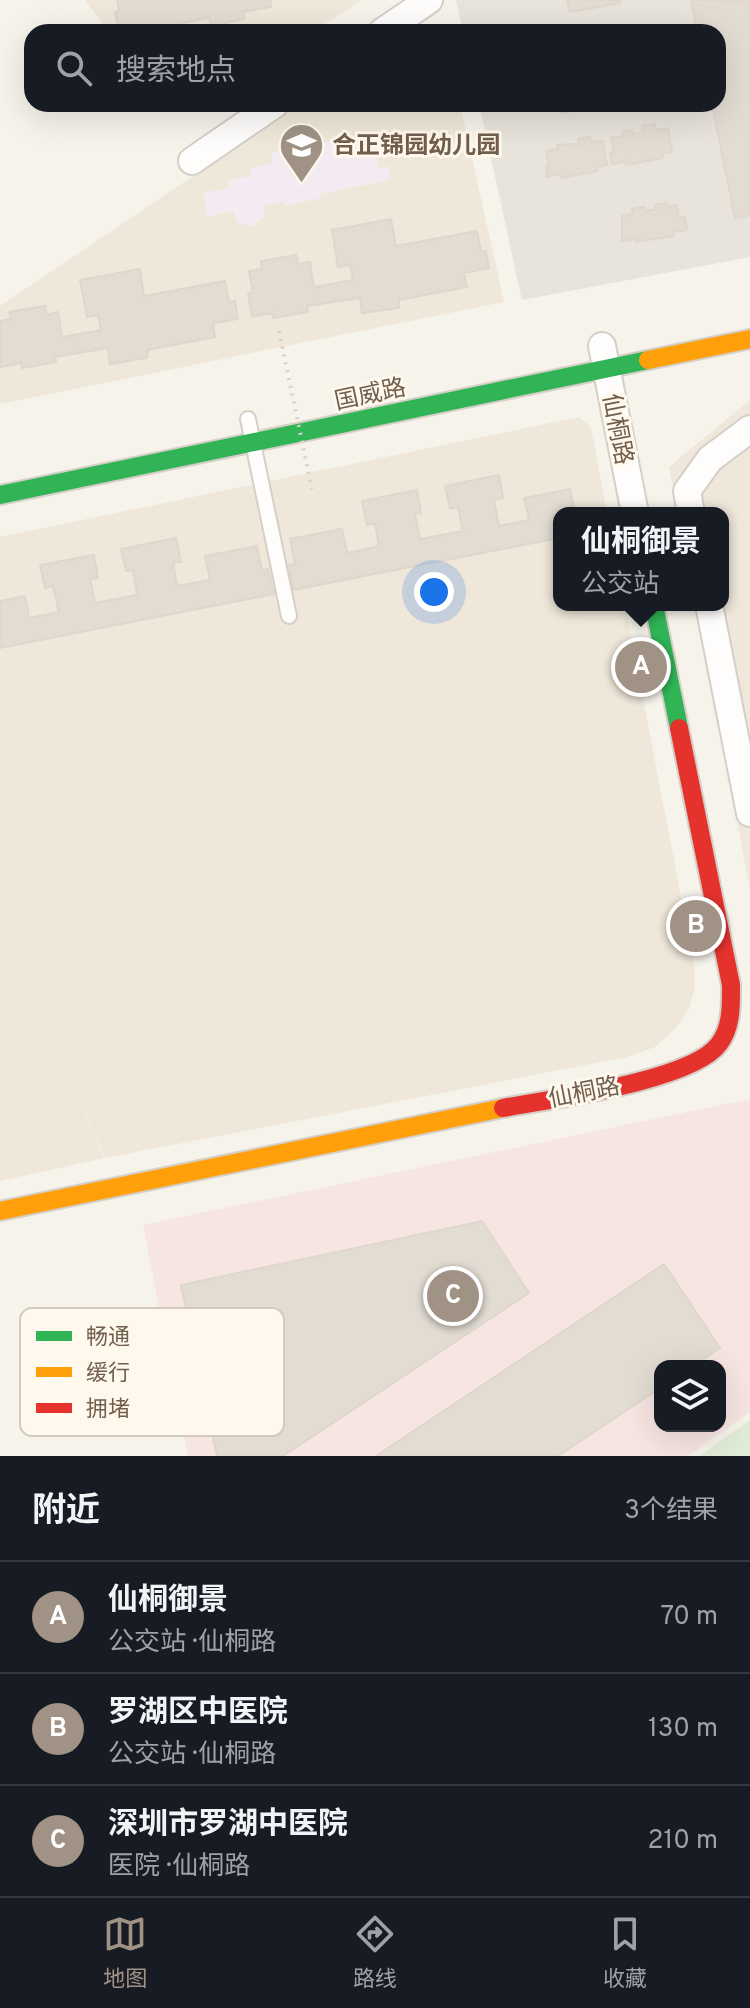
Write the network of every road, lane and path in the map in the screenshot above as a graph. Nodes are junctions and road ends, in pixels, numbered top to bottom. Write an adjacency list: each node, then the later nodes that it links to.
1 (429, 0): 2 (street)
2 (394, 24)
3 (263, 112): 4 (street)
4 (192, 161)
5 (279, 331): 11 (path, bridge)
6 (750, 339): 7 (street, 国威路)
7 (602, 352): 10 (street, 国威路); 13 (street, 仙桐路)
8 (248, 419): 10 (lane)
9 (750, 429): 14 (street)
10 (253, 443): 12 (street, 国威路); 17 (lane)
11 (312, 489)
12 (0, 495)
13 (634, 507)
14 (690, 507)
15 (655, 611): 19 (street, 仙桐路)
16 (710, 611): 18 (street)
17 (289, 616)
18 (750, 813)
19 (0, 1211)

